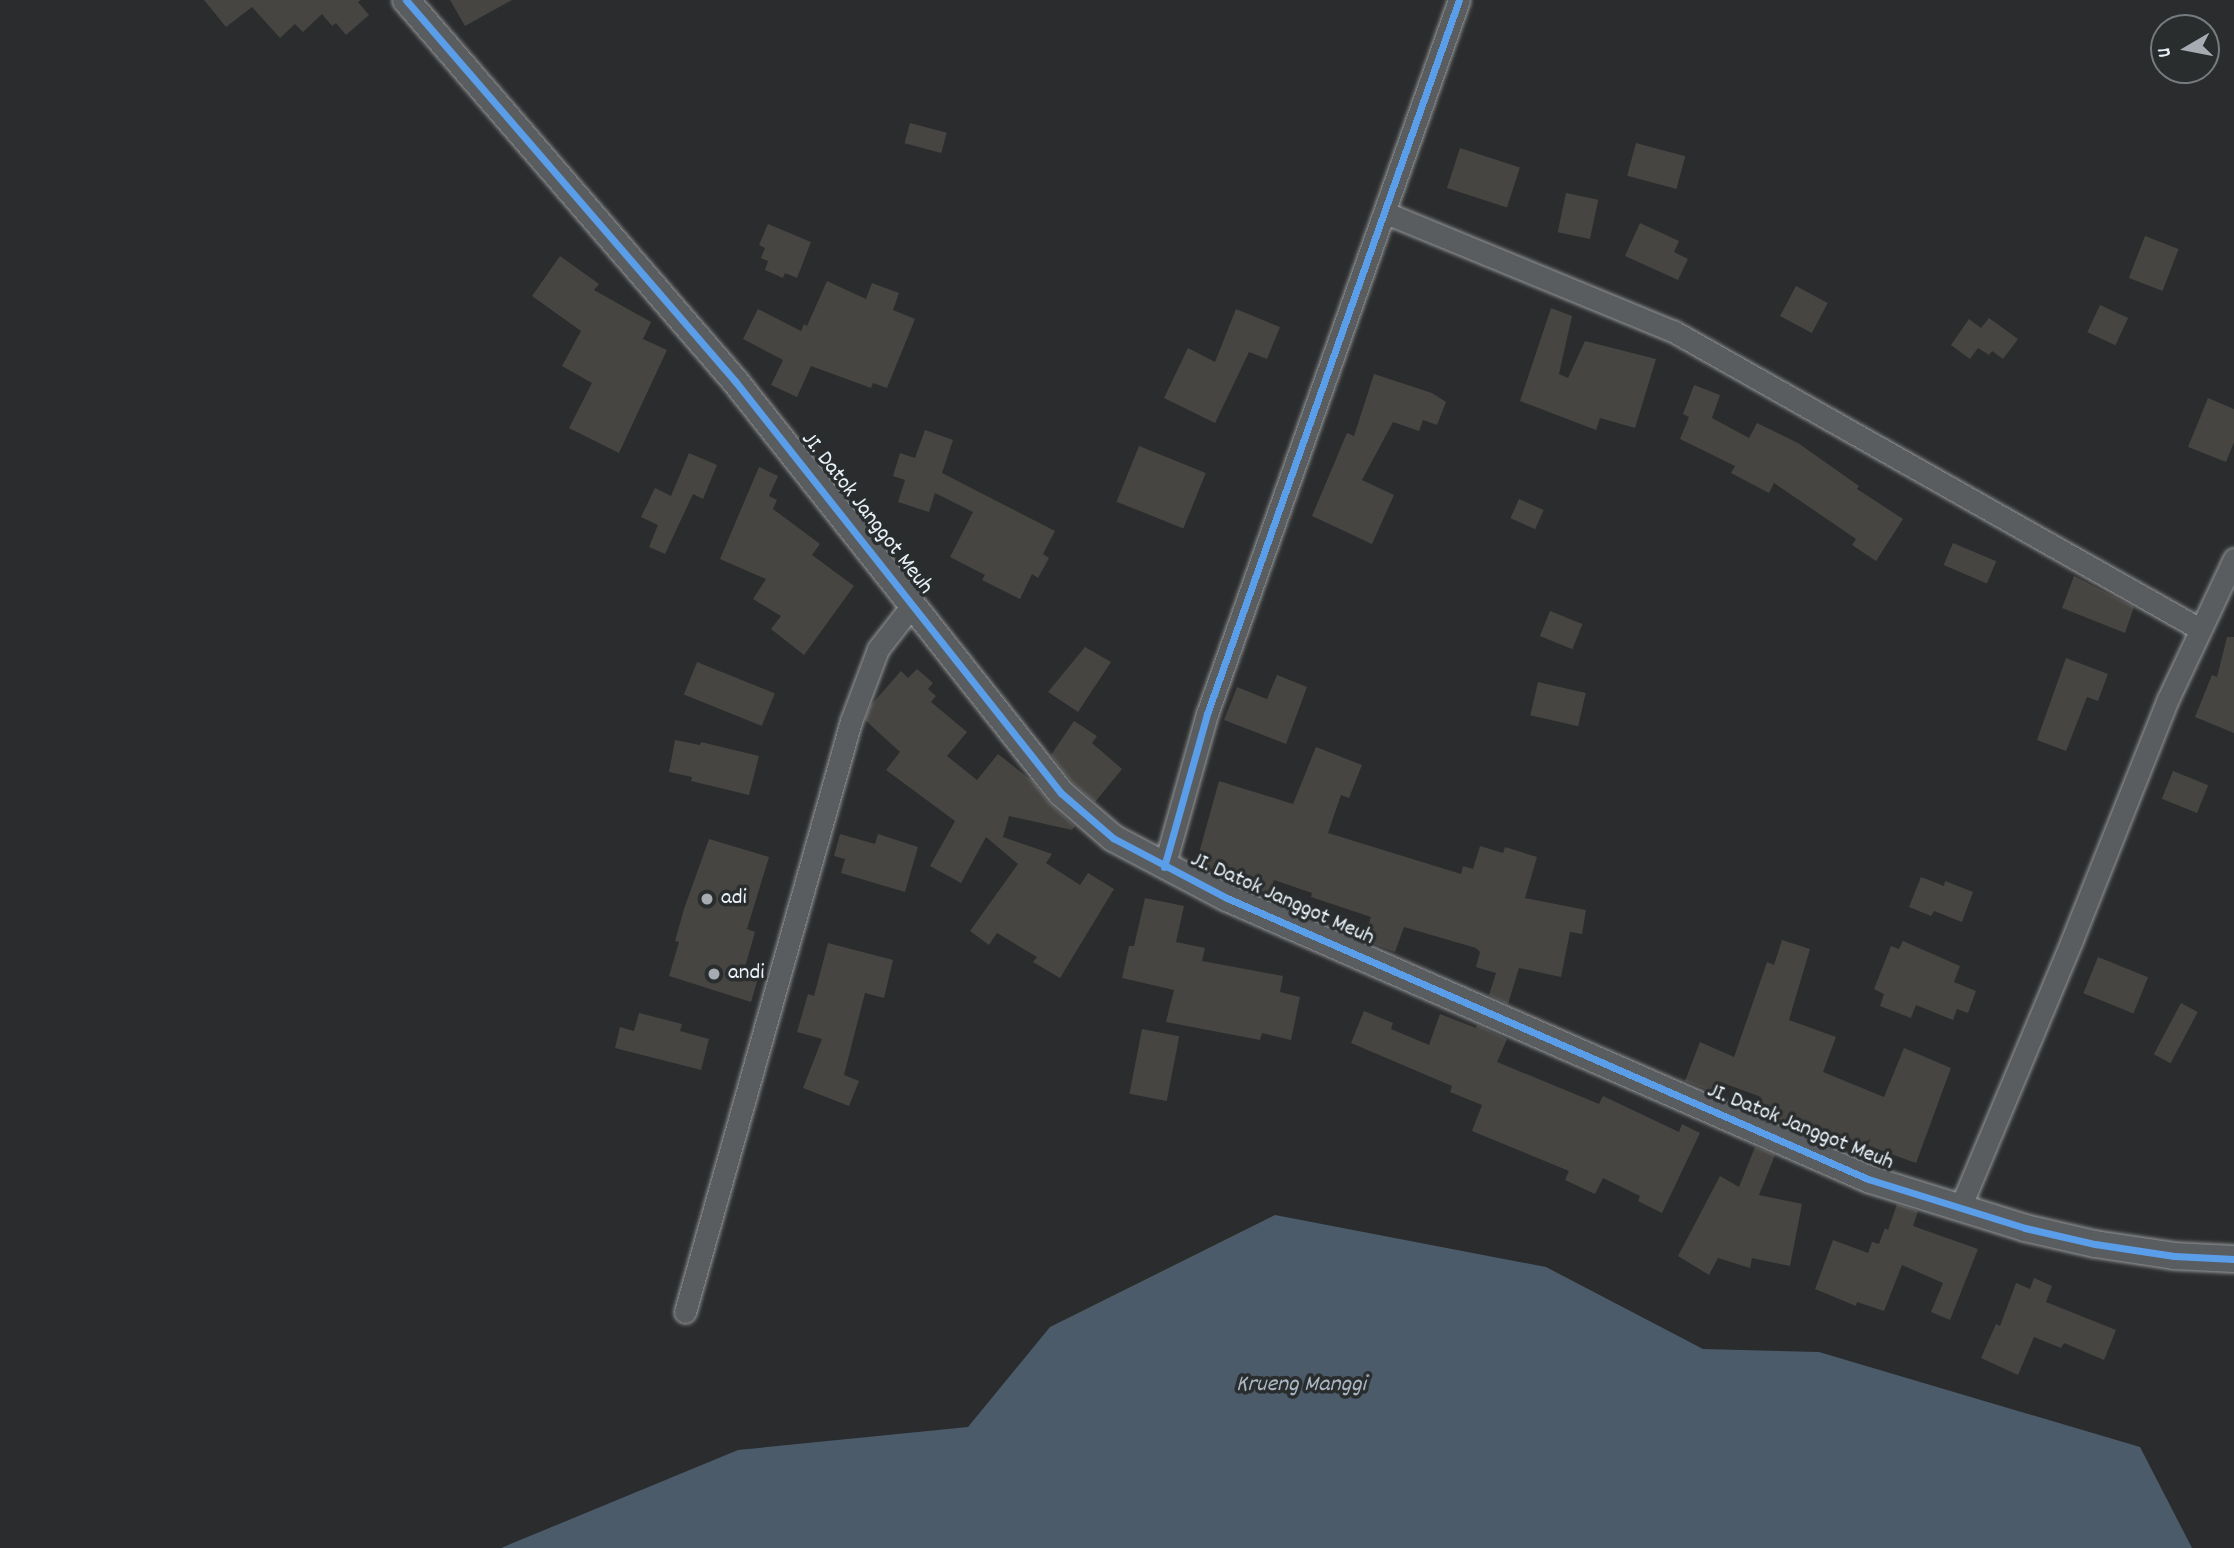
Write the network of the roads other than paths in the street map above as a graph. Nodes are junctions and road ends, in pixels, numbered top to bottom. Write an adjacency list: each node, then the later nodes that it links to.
1 (406, 0): 5 (street, JI. Datok Janggot Meuh)
2 (1459, 0): 3 (street)
3 (1386, 213): 6 (street); 7 (street)
4 (2234, 559): 6 (street)
5 (913, 604): 7 (street, JI. Datok Janggot Meuh); 10 (street)
6 (2200, 629): 8 (street)
7 (1164, 867): 8 (street, JI. Datok Janggot Meuh)
8 (1960, 1208): 9 (street, JI. Datok Janggot Meuh)
9 (2234, 1259)
10 (685, 1312)

